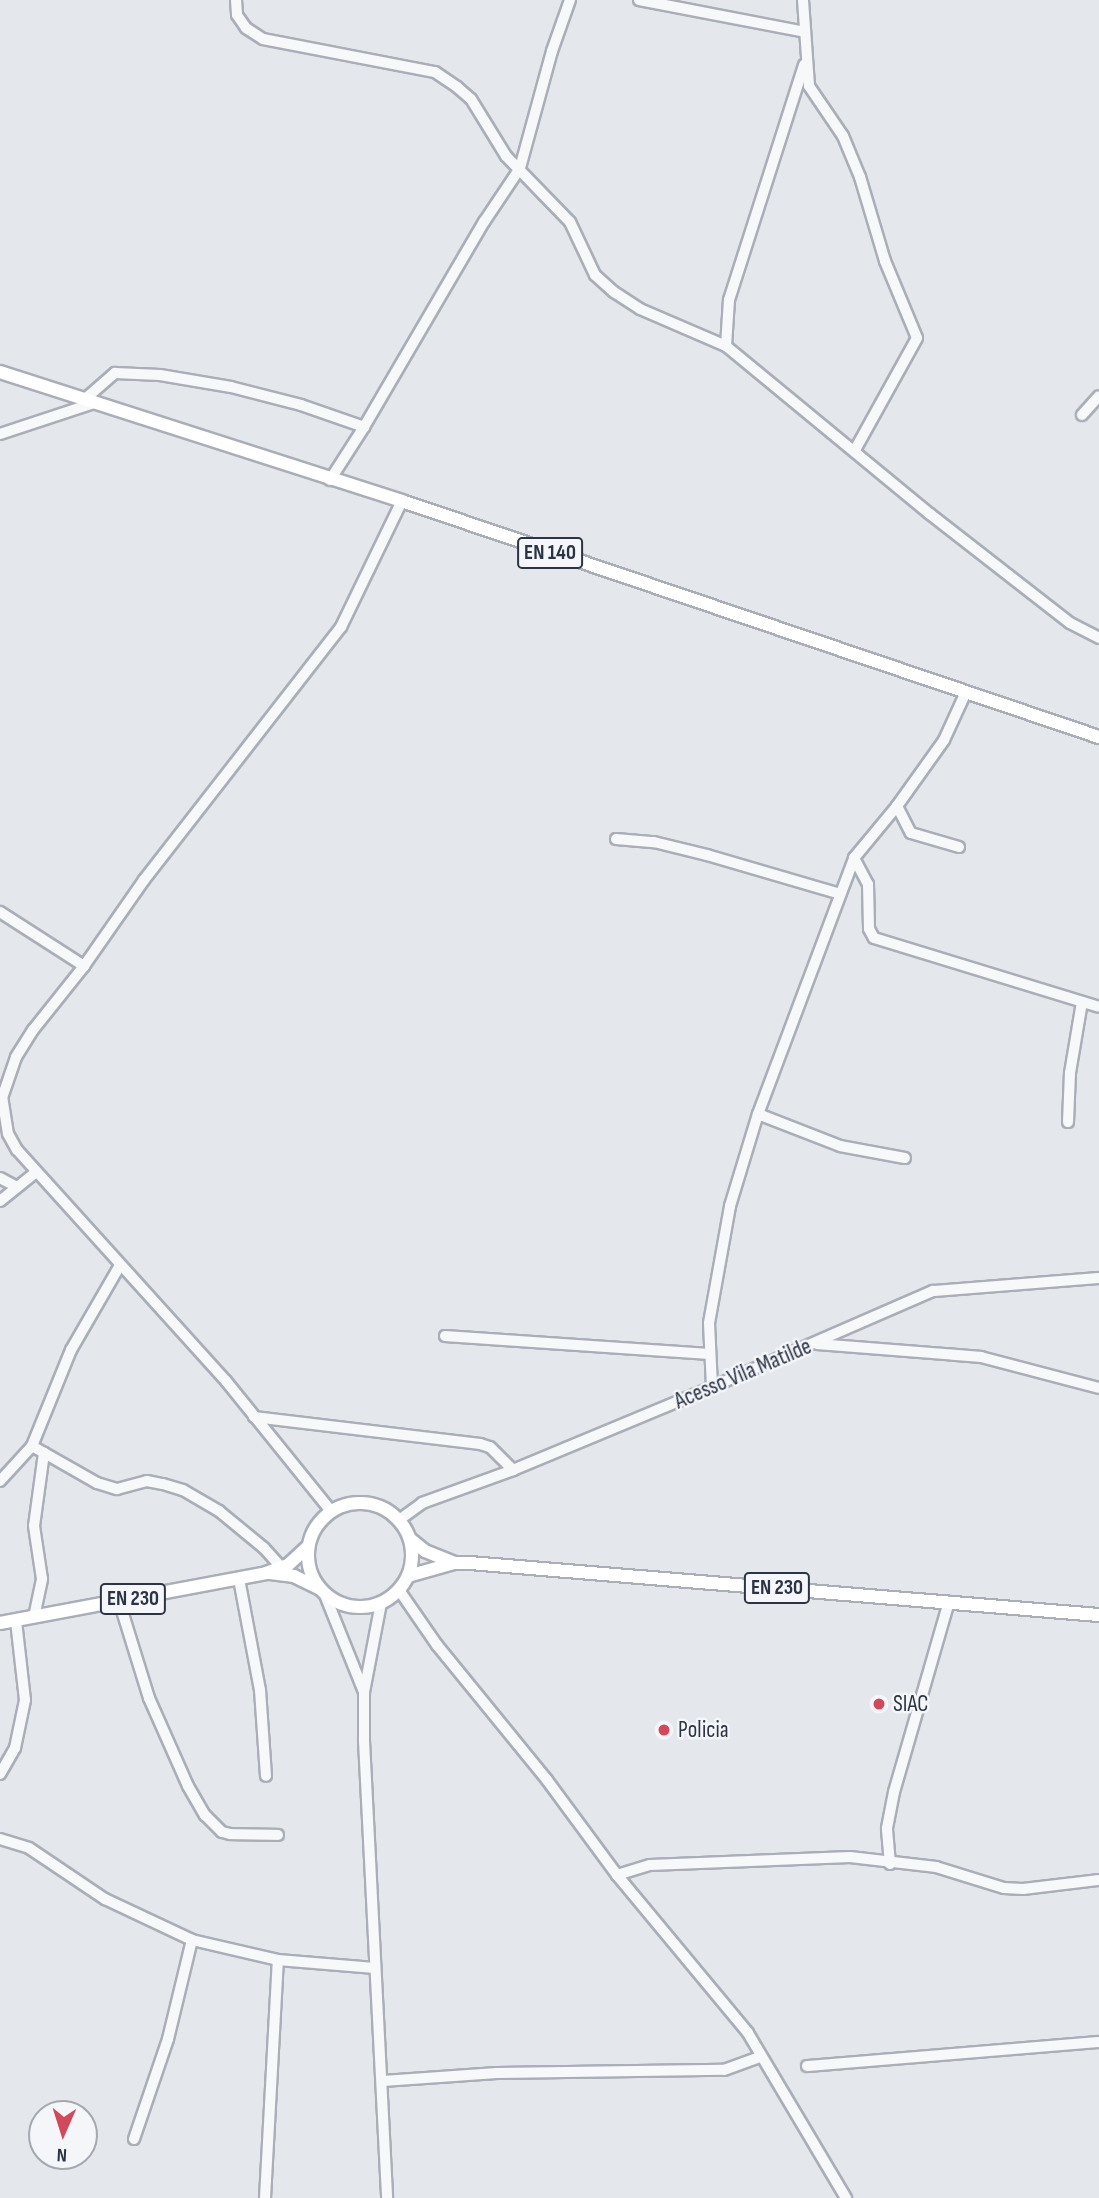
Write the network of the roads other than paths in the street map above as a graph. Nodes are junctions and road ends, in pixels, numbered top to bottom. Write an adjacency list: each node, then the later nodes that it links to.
1 (236, 0): 7 (street)
2 (570, 0): 7 (street)
3 (639, 0): 5 (street)
4 (803, 0): 5 (street)
5 (805, 32): 6 (street)
6 (806, 59): 8 (street); 15 (street)
7 (520, 168): 8 (street); 13 (street)
8 (726, 346): 15 (street)
9 (0, 372): 11 (main road, EN 140)
10 (1099, 396): 12 (street)
11 (90, 401): 13 (street); 14 (street); 16 (main road, EN 140)
12 (1082, 415)
13 (365, 427): 16 (street)
14 (0, 434)
15 (855, 450): 18 (street)
16 (330, 480): 17 (main road, EN 140)
17 (402, 501): 19 (main road, EN 140); 27 (street)
18 (1099, 638)
19 (966, 692): 20 (main road, EN 140); 21 (street)
20 (1099, 737)
21 (897, 806): 23 (street); 24 (street)
22 (616, 839): 25 (street)
23 (959, 847)
24 (854, 858): 25 (street); 28 (street)
25 (840, 894): 30 (street)
26 (0, 912): 27 (street)
27 (84, 966): 33 (street)
28 (1082, 1002): 29 (street); 31 (street)
29 (1099, 1007)
30 (758, 1114): 32 (street); 41 (street)
31 (1068, 1122)
32 (905, 1158)
33 (36, 1172): 35 (street); 37 (street)
34 (0, 1178): 35 (street)
35 (17, 1187): 36 (street)
36 (0, 1201)
37 (120, 1265): 44 (street); 45 (street)
38 (1099, 1278): 40 (street, Acesso Vila Matilde)
39 (446, 1336): 41 (street)
40 (815, 1344): 42 (street, Acesso Vila Matilde); 43 (street)
41 (709, 1354): 42 (street)
42 (712, 1387): 47 (street, Acesso Vila Matilde)
43 (1099, 1388)
44 (254, 1417): 47 (street); 49 (street)
45 (32, 1446): 46 (street); 48 (street)
46 (44, 1454): 54 (street); 64 (street)
47 (513, 1470): 50 (street, Acesso Vila Matilde)
48 (0, 1481)
49 (331, 1511): 50 (main road); 52 (main road)
50 (399, 1520): 51 (main road)
51 (410, 1539): 53 (main road, EN 230); 56 (main road)
52 (307, 1547): 54 (main road, EN 230); 59 (main road)
53 (454, 1563): 56 (main road, EN 230); 61 (main road, EN 230)
54 (282, 1568): 55 (main road, EN 230)
55 (266, 1573): 57 (main road, EN 230); 59 (main road, EN 230)
56 (408, 1576): 58 (main road)
57 (239, 1579): 60 (main road, EN 230); 69 (street)
58 (399, 1590): 62 (main road); 73 (street)
59 (323, 1592): 62 (main road); 67 (street)
60 (119, 1601): 64 (main road, EN 230); 70 (street)
61 (949, 1602): 63 (main road, EN 230); 72 (street)
62 (382, 1603): 67 (street)
63 (1099, 1615)
64 (34, 1617): 65 (main road, EN 230)
65 (16, 1621): 66 (main road, EN 230); 68 (street)
66 (0, 1623)
67 (364, 1692): 77 (street)
68 (0, 1774)
69 (267, 1776)
70 (278, 1835)
71 (0, 1839): 75 (street)
72 (890, 1864): 73 (street); 74 (street)
73 (617, 1875): 79 (street)
74 (1099, 1880)
75 (192, 1940): 76 (street); 82 (street)
76 (278, 1960): 77 (street); 83 (street)
77 (375, 1968): 81 (street)
78 (1099, 2042): 80 (street)
79 (760, 2057): 81 (street); 85 (street)
80 (807, 2066)
81 (383, 2081): 84 (street)
82 (134, 2139)
83 (265, 2198)
84 (387, 2198)
85 (846, 2198)

